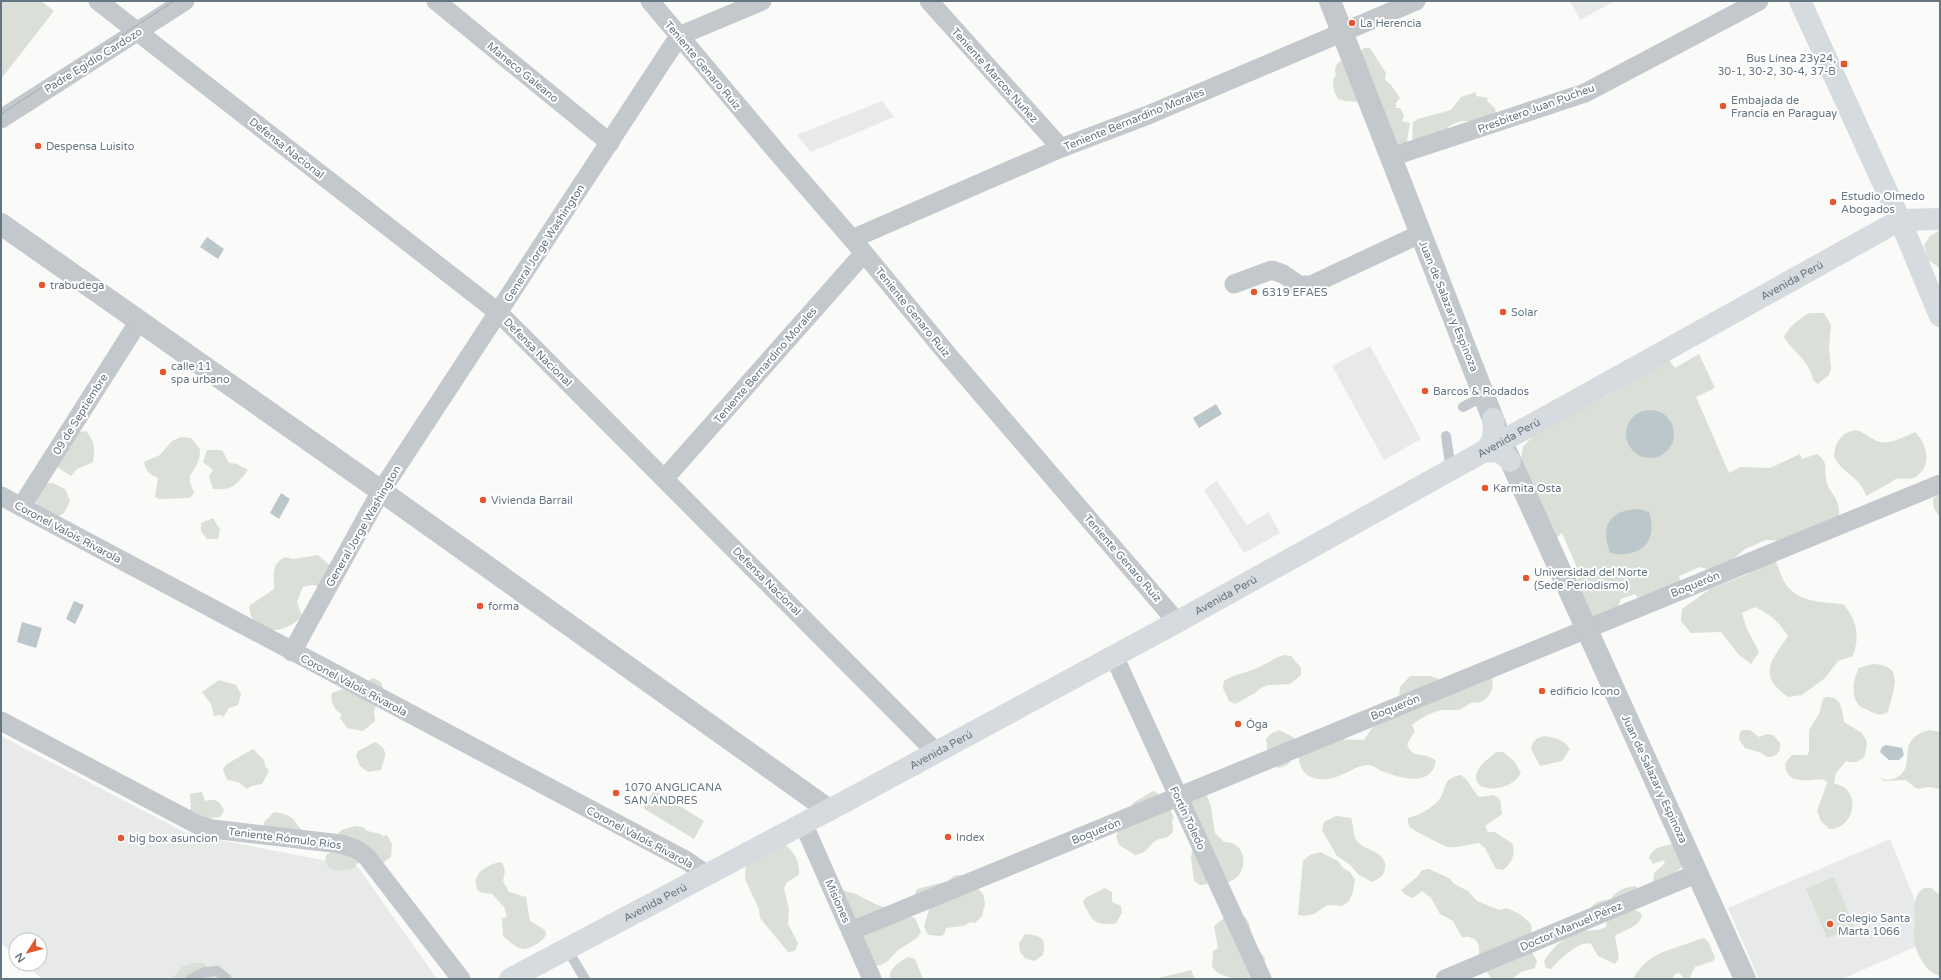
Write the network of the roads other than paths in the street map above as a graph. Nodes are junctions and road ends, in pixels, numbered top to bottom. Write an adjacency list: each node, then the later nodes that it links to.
1 (98, 1): 11 (street, Defensa Nacional)
2 (185, 1): 11 (street, Padre Egidio Cardozo)
3 (436, 1): 15 (street, Maneco Galeano)
4 (650, 1): 13 (street, Teniente Genaro Ruiz)
5 (762, 1): 13 (street)
6 (929, 1): 16 (street, Teniente Marcos Nuñez)
7 (1330, 1): 12 (street, Juan de Salazar y Espinoza)
8 (1416, 1): 12 (street, Teniente Bernardino Morales)
9 (1759, 1): 17 (street, Presbítero Juan Pucheu)
10 (1800, 1): 19 (main road)
11 (139, 32): 14 (street, Padre Egidio Cardozo); 24 (street, Defensa Nacional)
12 (1342, 32): 16 (street, Teniente Bernardino Morales); 17 (street, Juan de Salazar y Espinoza)
13 (679, 36): 15 (street, General Jorge Washington); 22 (street, Teniente Genaro Ruiz)
14 (1, 118)
15 (610, 143): 24 (street, General Jorge Washington)
16 (1060, 148): 22 (street, Teniente Bernardino Morales)
17 (1391, 157): 21 (street, Juan de Salazar y Espinoza)
18 (1940, 219): 19 (main road, Avenida Perú)
19 (1900, 223): 25 (main road); 30 (main road, Avenida Perú)
20 (1, 224): 26 (street)
21 (1420, 234): 23 (street); 27 (street, Juan de Salazar y Espinoza)
22 (858, 246): 32 (street, Teniente Bernardino Morales); 37 (street, Teniente Genaro Ruiz)
23 (1234, 284)
24 (499, 313): 32 (street, Defensa Nacional); 34 (street, General Jorge Washington)
25 (1940, 316)
26 (139, 321): 34 (street); 36 (street, 09 de Septiembre)
27 (1484, 396): 28 (lane); 30 (street, Juan de Salazar y Espinoza)
28 (1463, 407)
29 (1446, 436): 31 (lane)
30 (1503, 447): 31 (main road, Avenida Perú); 38 (street, Juan de Salazar y Espinoza)
31 (1450, 470): 37 (main road, Avenida Perú)
32 (665, 478): 42 (street, Defensa Nacional)
33 (1940, 484): 38 (street, Boquerón)
34 (381, 491): 39 (street, General Jorge Washington); 44 (street)
35 (1, 496): 36 (street, Coronel Valois Rivarola)
36 (21, 507): 39 (street, Coronel Valois Rivarola)
37 (1177, 622): 40 (main road, Avenida Perú)
38 (1586, 628): 43 (street, Boquerón); 46 (street, Juan de Salazar y Espinoza)
39 (292, 652): 47 (street, Coronel Valois Rivarola)
40 (1114, 656): 42 (main road, Avenida Perú); 43 (street, Fortín Toledo)
41 (1, 721): 52 (street, Teniente Rómulo Ríos)
42 (936, 752): 44 (main road, Avenida Perú)
43 (1178, 797): 48 (street, Boquerón); 56 (street, Fortín Toledo)
44 (829, 810): 45 (main road, Avenida Perú)
45 (803, 823): 47 (main road, Avenida Perú); 48 (street, Misiones)
46 (1698, 873): 57 (street, Doctor Manuel Pérez); 58 (street, Juan de Salazar y Espinoza)
47 (706, 874): 49 (main road, Avenida Perú)
48 (851, 931): 55 (street, Misiones)
49 (567, 949): 53 (main road, Avenida Perú); 54 (lane)
50 (191, 979): 51 (lane)
51 (227, 979)
52 (461, 979)
53 (510, 979)
54 (585, 979)
55 (872, 979)
56 (1262, 979)
57 (1444, 979)
58 (1745, 979)

